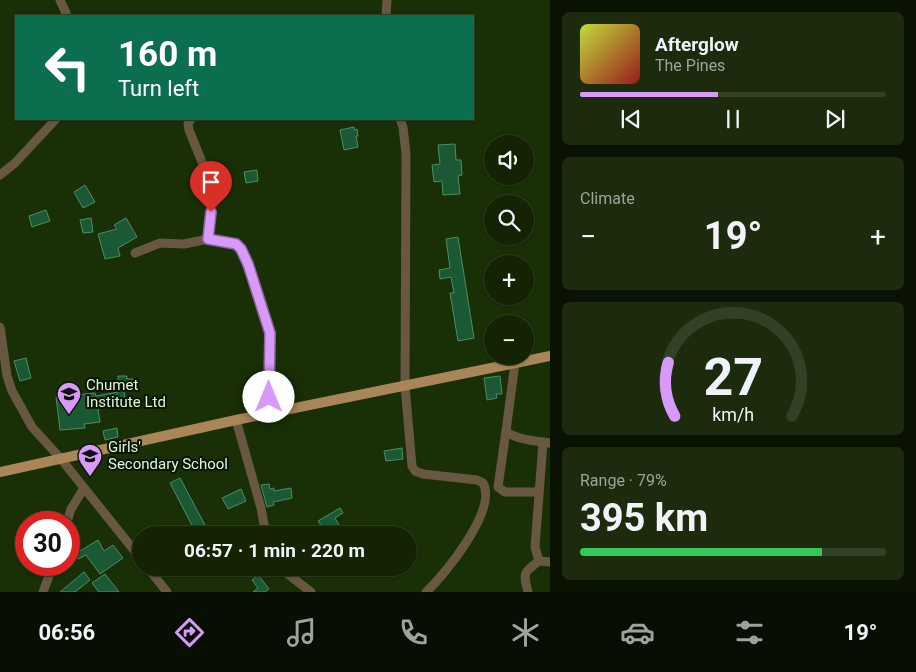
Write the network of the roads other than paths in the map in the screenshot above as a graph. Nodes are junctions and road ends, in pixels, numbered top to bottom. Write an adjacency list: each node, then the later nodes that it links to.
1 (60, 0): 3 (street)
2 (387, 0): 4 (street)
3 (65, 15)
4 (386, 15)
5 (55, 120): 8 (street)
6 (190, 120): 9 (street)
7 (400, 120): 17 (street)
8 (0, 175)
9 (208, 239): 10 (street); 18 (street)
10 (134, 253)
11 (0, 327): 16 (street)
12 (550, 356): 13 (main road)
13 (534, 359)
14 (505, 365): 17 (main road)
15 (514, 365): 20 (street)
16 (4, 375): 22 (street)
17 (406, 386): 18 (main road); 37 (street)
18 (269, 413): 19 (main road)
19 (236, 420): 22 (main road); 27 (street)
20 (506, 431): 21 (street); 25 (street)
21 (547, 443): 25 (street)
22 (61, 459): 23 (main road); 24 (street)
23 (0, 472)
24 (84, 488): 26 (street); 28 (street)
25 (538, 492): 29 (street)
26 (71, 511)
27 (264, 526)
28 (132, 548)
29 (539, 561): 30 (street); 38 (street)
30 (550, 562)
31 (49, 576): 34 (street)
32 (154, 576): 35 (street)
33 (290, 576): 36 (street)
34 (42, 592)
35 (167, 592)
36 (311, 592)
37 (426, 592)
38 (528, 592)

